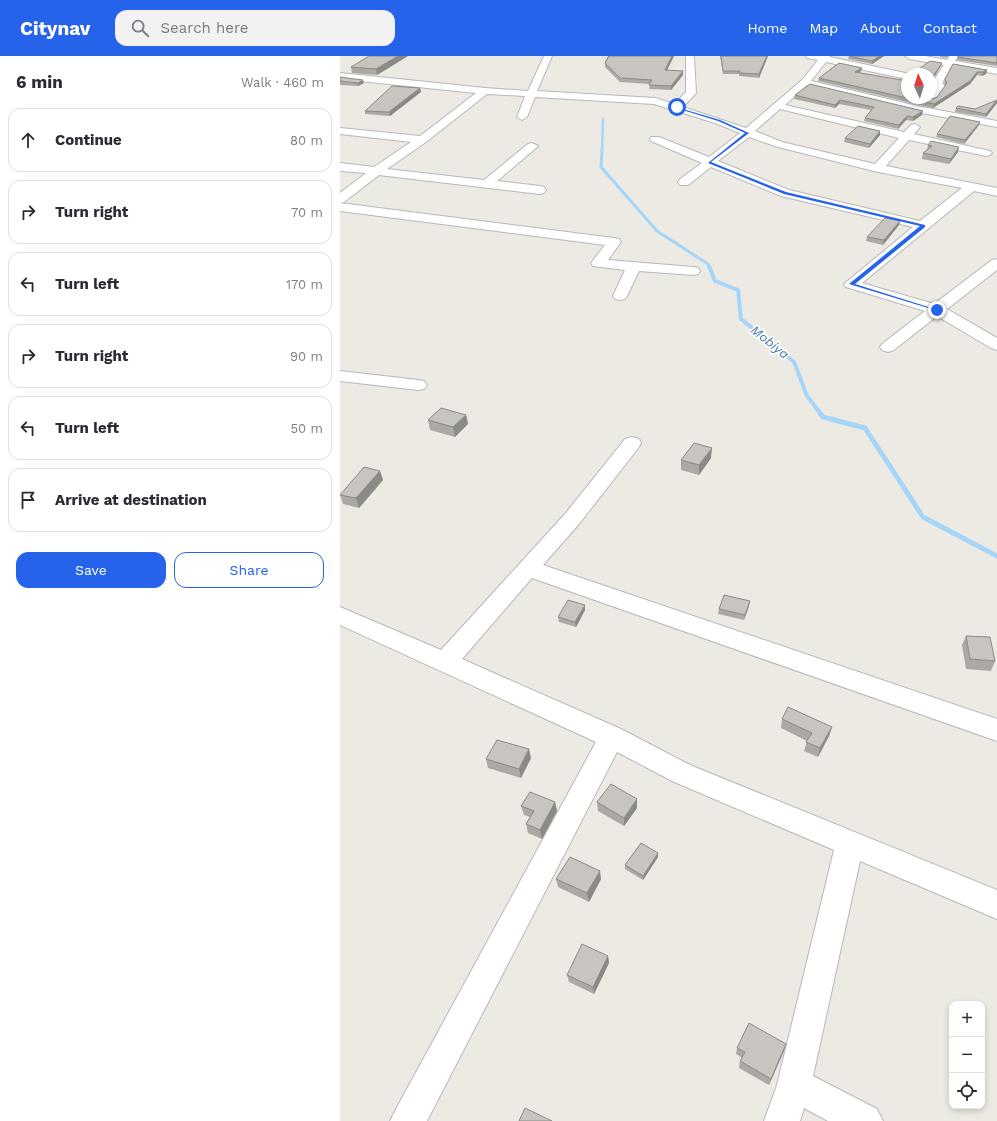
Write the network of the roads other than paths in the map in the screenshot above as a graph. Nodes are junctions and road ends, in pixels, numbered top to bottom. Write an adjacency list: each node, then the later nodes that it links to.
1 (548, 56): 15 (street)
2 (690, 56): 18 (street)
3 (810, 56): 5 (street)
4 (909, 56): 6 (street)
5 (825, 58): 8 (street); 13 (street)
6 (952, 59): 9 (street); 12 (street)
7 (887, 61): 8 (street)
8 (880, 71): 10 (street)
9 (997, 71)
10 (901, 75)
11 (340, 76): 14 (street)
12 (937, 78)
13 (805, 82): 17 (street); 19 (street)
14 (485, 91): 15 (street); 26 (street)
15 (531, 94): 18 (street); 20 (street)
16 (926, 104): 19 (street)
17 (778, 106): 23 (street); 24 (street)
18 (677, 107): 23 (street)
19 (922, 110): 21 (street); 24 (street)
20 (522, 117)
21 (997, 124)
22 (340, 131): 26 (street)
23 (747, 133): 29 (street); 31 (street)
24 (907, 136): 28 (street); 31 (street)
25 (655, 139): 29 (street)
26 (422, 140): 32 (street)
27 (532, 146): 34 (street)
28 (986, 153)
29 (709, 162): 33 (street); 40 (street)
30 (340, 167): 32 (street)
31 (878, 168): 35 (street)
32 (374, 172): 34 (street); 38 (street)
33 (684, 182)
34 (486, 184): 36 (street)
35 (971, 187): 37 (street); 40 (street)
36 (540, 190)
37 (997, 192)
38 (340, 199)
39 (340, 207): 42 (street)
40 (923, 226): 45 (street)
41 (997, 263): 45 (street)
42 (634, 266): 43 (street); 44 (street)
43 (693, 271)
44 (620, 296)
45 (937, 310): 46 (street); 47 (street)
46 (997, 344)
47 (888, 347)
48 (342, 379): 49 (street)
49 (418, 385)
50 (632, 443): 51 (street)
51 (528, 568): 53 (street); 54 (street)
52 (340, 615): 53 (street)
53 (445, 662): 55 (street)
54 (997, 730)
55 (612, 737): 56 (street); 59 (street)
56 (850, 844): 57 (street); 58 (street)
57 (997, 905)
58 (794, 1085): 60 (street); 61 (street)
59 (408, 1121)
60 (782, 1121)
61 (865, 1121)

